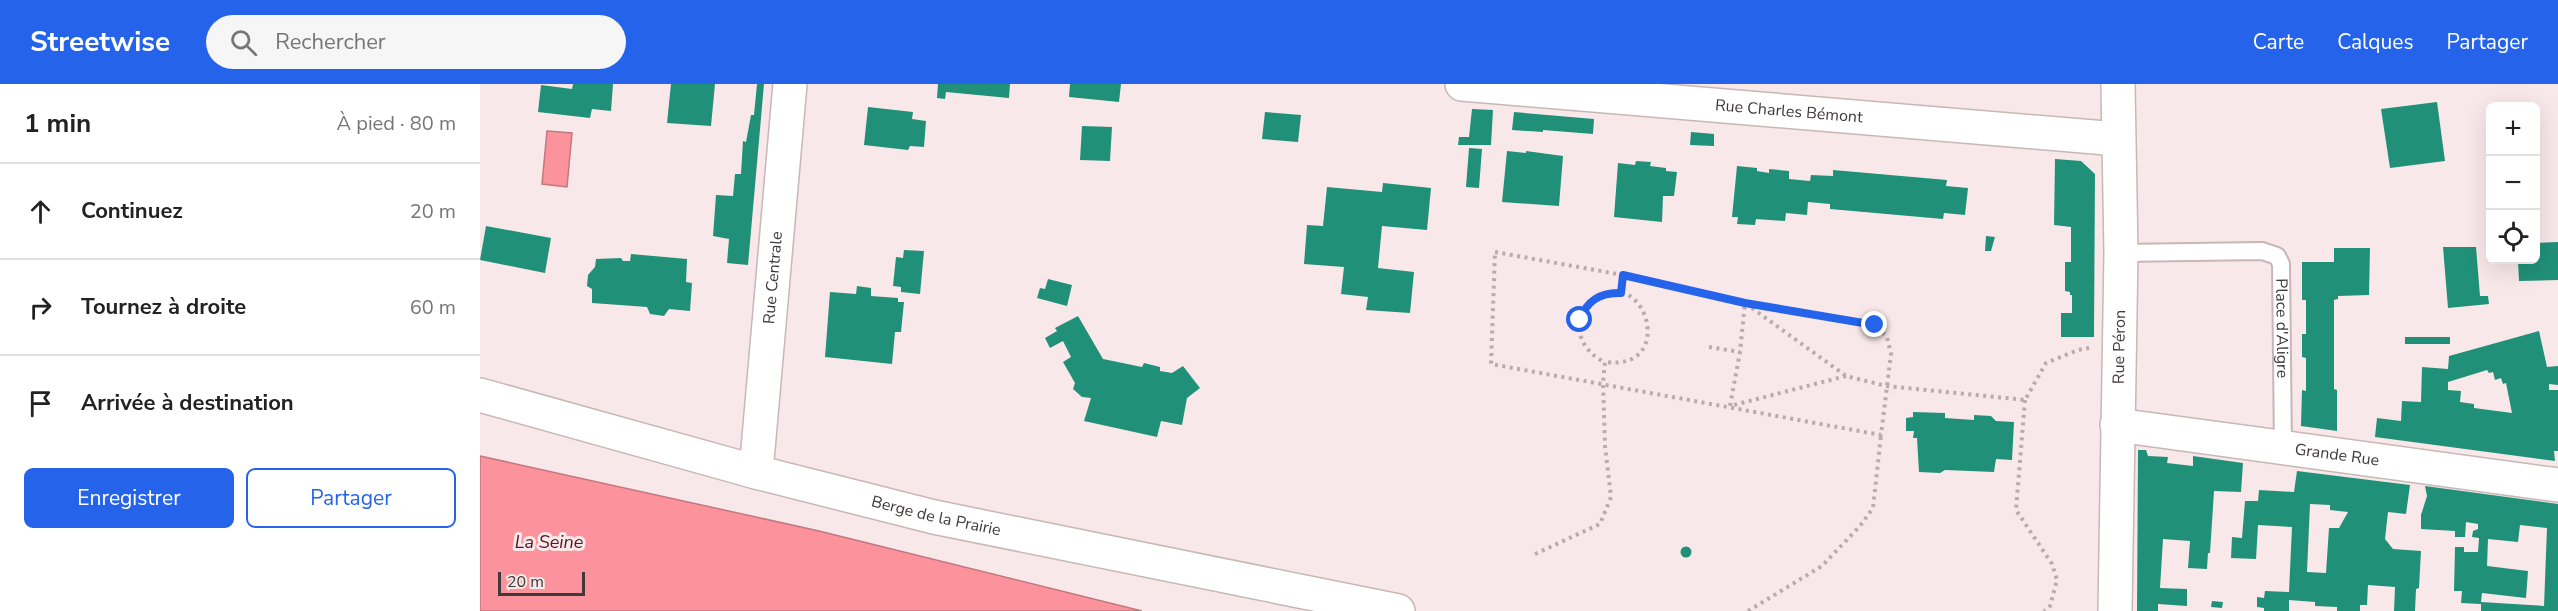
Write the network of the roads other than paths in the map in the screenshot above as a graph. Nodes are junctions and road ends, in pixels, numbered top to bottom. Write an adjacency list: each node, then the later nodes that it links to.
1 (790, 84): 9 (street, Rue Centrale)
2 (1462, 84): 4 (street, Rue Charles Bémont)
3 (2118, 84): 4 (street, Rue Péron)
4 (2118, 139): 5 (street, Rue Péron)
5 (2121, 253): 7 (street, Rue Péron); 8 (lane, Place d'Aligre)
6 (480, 395): 9 (street, Berge de la Prairie)
7 (2117, 425): 8 (street, Grande Rue); 12 (street, Rue Péron)
8 (2283, 449): 10 (street, Grande Rue)
9 (756, 472): 11 (street, Berge de la Prairie)
10 (2558, 485)
11 (1398, 611)
12 (2115, 611)

